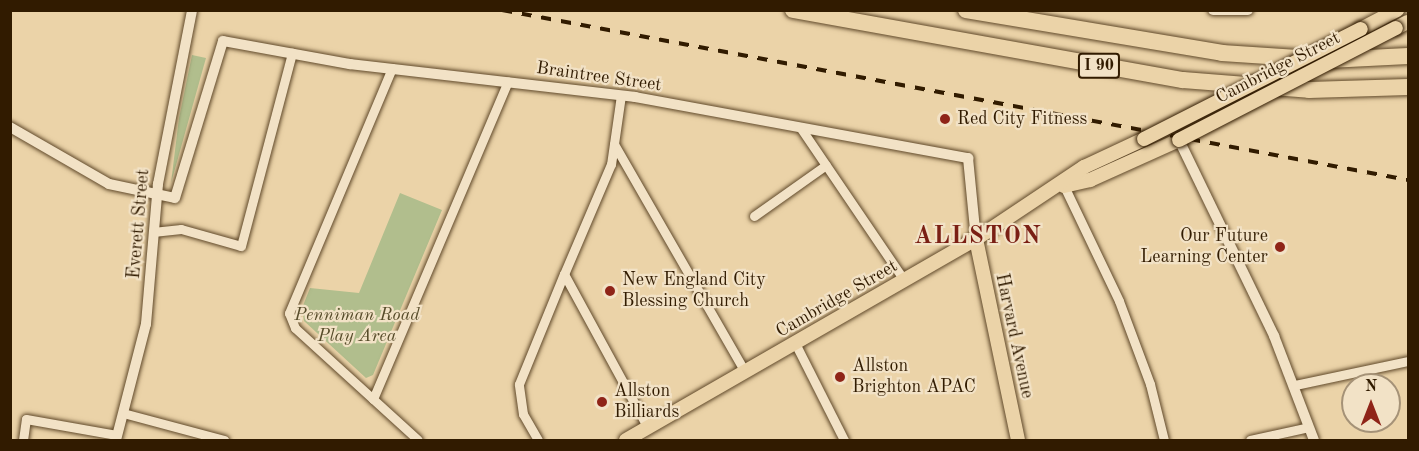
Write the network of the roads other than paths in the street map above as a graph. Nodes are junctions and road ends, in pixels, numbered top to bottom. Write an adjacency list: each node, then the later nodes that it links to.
1 (192, 10): 20 (street, Everett Street)
2 (793, 10): 12 (highway, I 90)
3 (966, 10): 9 (highway, I 90)
4 (1213, 10): 5 (street)
5 (1248, 10)
6 (1397, 10): 19 (main road, Cambridge Street, bridge)
7 (1402, 25): 17 (main road, Cambridge Street, bridge)
8 (292, 54): 10 (street, Braintree Street); 20 (street, Braintree Street); 22 (street)
9 (1408, 56)
10 (392, 68): 11 (street, Braintree Street); 30 (street)
11 (508, 81): 13 (street, Braintree Street); 30 (street)
12 (1408, 87)
13 (621, 95): 15 (street, Braintree Street); 16 (street)
14 (10, 127): 20 (street)
15 (800, 127): 18 (street); 23 (street, Braintree Street)
16 (614, 144): 24 (street); 28 (street)
17 (1177, 144): 19 (main road, Cambridge Street); 29 (street)
18 (826, 165): 21 (street); 25 (street)
19 (1064, 186): 23 (main road, Cambridge Street); 42 (street)
20 (156, 197): 22 (street, Everett Street)
21 (754, 216)
22 (153, 232): 31 (street, Everett Street)
23 (976, 239): 25 (main road, Cambridge Street); 41 (main road, Harvard Avenue)
24 (564, 274): 33 (street); 38 (street)
25 (904, 280): 26 (main road, Cambridge Street)
26 (795, 343): 28 (main road, Cambridge Street); 40 (street)
27 (1408, 361): 29 (street)
28 (745, 372): 33 (main road, Cambridge Street)
29 (1295, 385): 32 (street)
30 (373, 399): 37 (street)
31 (123, 413): 34 (street, Everett Street); 36 (street)
32 (1309, 427): 43 (street); 44 (street)
33 (648, 428): 39 (main road, Cambridge Street)
34 (117, 438): 35 (street)
35 (23, 441)
36 (224, 441)
37 (418, 441)
38 (537, 441)
39 (626, 441)
40 (844, 441)
41 (1017, 441)
42 (1164, 441)
43 (1250, 441)
44 (1314, 441)

